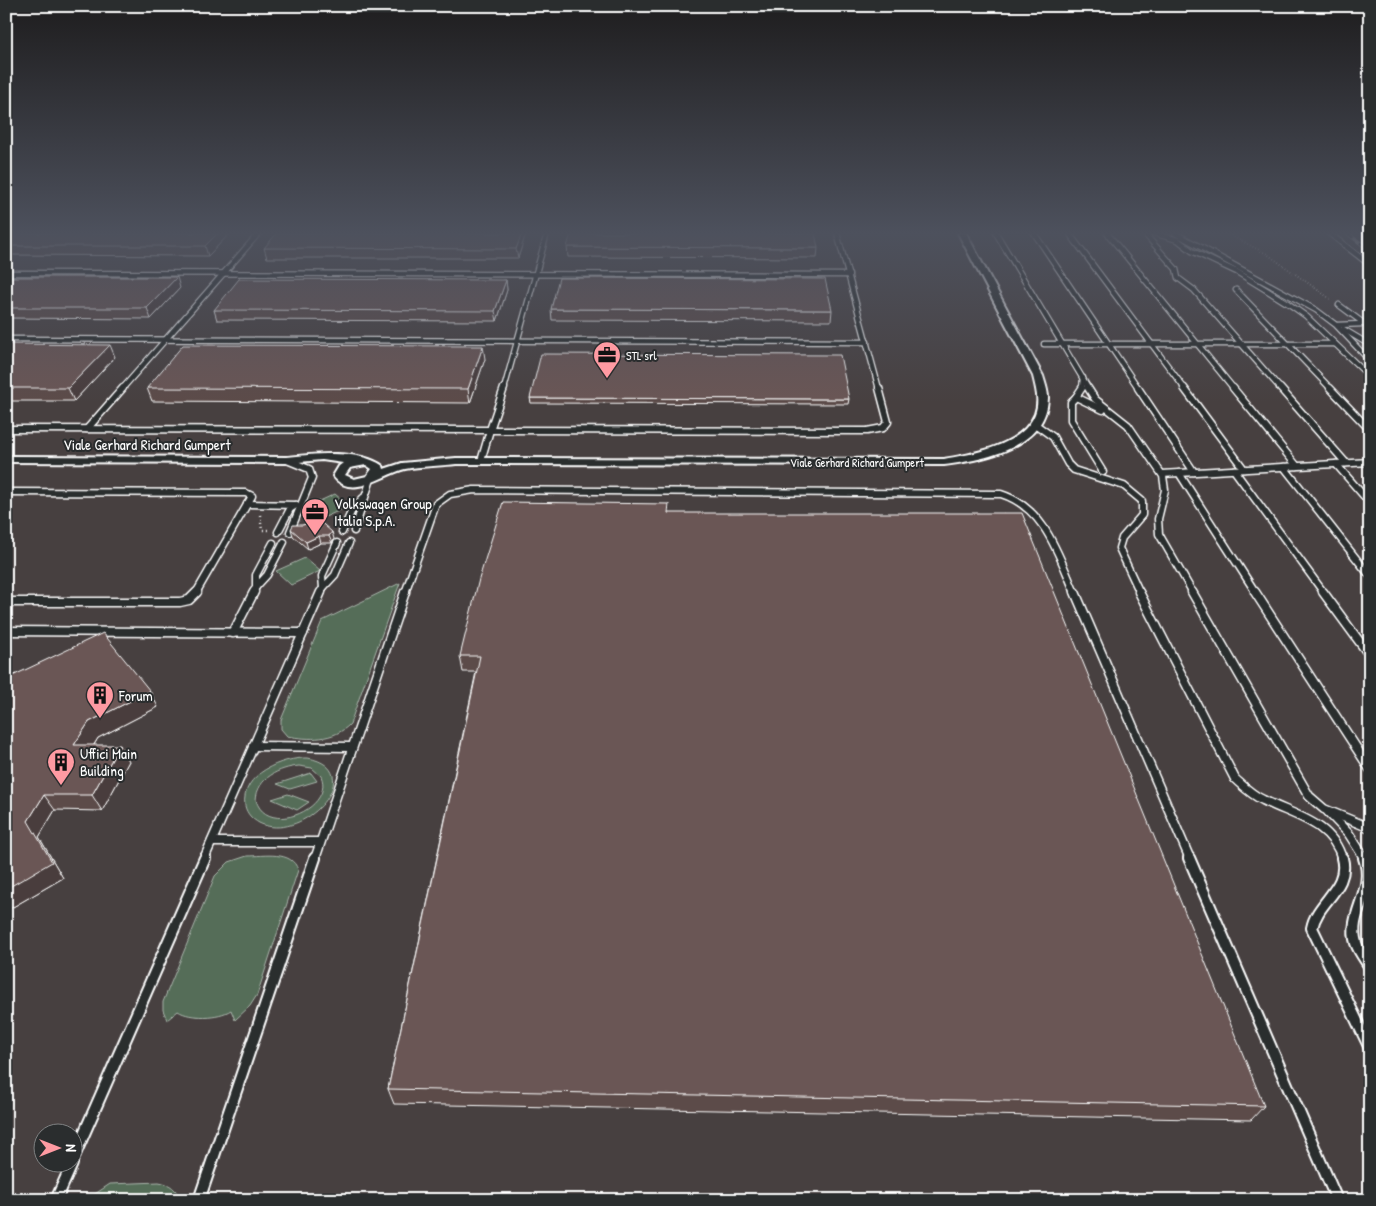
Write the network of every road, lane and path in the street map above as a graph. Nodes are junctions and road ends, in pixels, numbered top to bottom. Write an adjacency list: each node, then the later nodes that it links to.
1 (210, 289): 19 (lane)
2 (532, 289): 20 (lane)
3 (853, 289): 21 (lane)
4 (991, 289): 36 (street)
5 (1029, 289): 23 (lane)
6 (1072, 289): 24 (lane)
7 (1111, 289): 25 (lane)
8 (1153, 289): 26 (lane)
9 (1193, 289): 27 (lane)
10 (1264, 289): 29 (lane)
11 (1278, 289): 16 (lane)
12 (1316, 289): 14 (path)
13 (1236, 290): 28 (lane)
14 (1338, 305): 15 (lane)
15 (1364, 324): 16 (lane); 17 (lane)
16 (1336, 325): 30 (lane); 31 (lane)
17 (1370, 328)
18 (6, 339): 19 (lane)
19 (166, 340): 20 (lane); 38 (lane)
20 (518, 340): 21 (lane); 39 (lane)
21 (867, 342): 39 (lane)
22 (1044, 344): 23 (lane)
23 (1062, 344): 24 (lane); 32 (lane)
24 (1108, 344): 25 (lane); 54 (lane)
25 (1151, 344): 26 (lane); 51 (lane)
26 (1197, 344): 27 (lane); 49 (lane)
27 (1241, 344): 28 (lane); 47 (lane)
28 (1288, 344): 29 (lane); 40 (lane)
29 (1335, 344): 33 (lane)
30 (1370, 345)
31 (1370, 361)
32 (1083, 378): 34 (lane); 35 (lane)
33 (1370, 378)
34 (1076, 397): 35 (lane); 53 (lane)
35 (1122, 420): 56 (lane)
36 (1035, 424): 45 (street, Viale Gerhard Richard Gumpert); 90 (lane)
37 (6, 429): 38 (lane)
38 (87, 429): 39 (lane)
39 (490, 430): 45 (lane)
40 (1370, 430)
41 (6, 459): 42 (street, Viale Gerhard Richard Gumpert)
42 (287, 460): 44 (street, Viale Gerhard Richard Gumpert); 57 (street, Viale Gerhard Richard Gumpert); 61 (lane)
43 (456, 460): 44 (street, Viale Gerhard Richard Gumpert); 45 (street, Viale Gerhard Richard Gumpert); 58 (street, Viale Gerhard Richard Gumpert)
44 (366, 461): 57 (street); 58 (street)
45 (481, 461)
46 (1370, 462): 47 (lane)
47 (1346, 463): 48 (lane)
48 (1336, 464): 49 (lane); 62 (lane)
49 (1297, 466): 50 (lane)
50 (1284, 467): 51 (lane); 74 (lane)
51 (1244, 469): 52 (lane)
52 (1234, 470): 54 (lane); 81 (lane)
53 (1103, 472)
54 (1194, 472): 55 (lane)
55 (1179, 473): 56 (lane); 84 (lane)
56 (1162, 474): 85 (lane)
57 (339, 476): 58 (street, Viale Gerhard Richard Gumpert)
58 (374, 477): 60 (lane)
59 (6, 492): 63 (lane)
60 (363, 498): 67 (lane); 69 (lane)
61 (302, 500): 64 (lane); 68 (lane)
62 (1370, 502)
63 (248, 504): 64 (lane); 65 (lane)
64 (296, 505): 66 (lane)
65 (243, 512): 66 (path); 77 (lane)
66 (275, 531)
67 (354, 531)
68 (290, 532)
69 (342, 532)
70 (284, 542): 75 (lane)
71 (273, 543): 75 (lane)
72 (337, 543): 76 (lane)
73 (349, 543): 76 (lane)
74 (1370, 576)
75 (256, 587): 79 (lane)
76 (323, 588): 80 (lane)
77 (6, 602)
78 (6, 631): 79 (lane)
79 (233, 633): 80 (lane)
80 (303, 633): 82 (lane)
81 (1370, 656)
82 (253, 746): 83 (lane); 87 (lane)
83 (352, 747): 88 (lane); 95 (lane)
84 (1370, 769)
85 (1324, 809): 86 (lane); 89 (lane)
86 (1370, 828)
87 (212, 842): 88 (lane); 91 (lane)
88 (320, 842): 94 (lane)
89 (1370, 967)
90 (1370, 1048)
91 (82, 1139)
92 (67, 1174): 93 (lane)
93 (56, 1200)
94 (200, 1200)
95 (1337, 1200)

